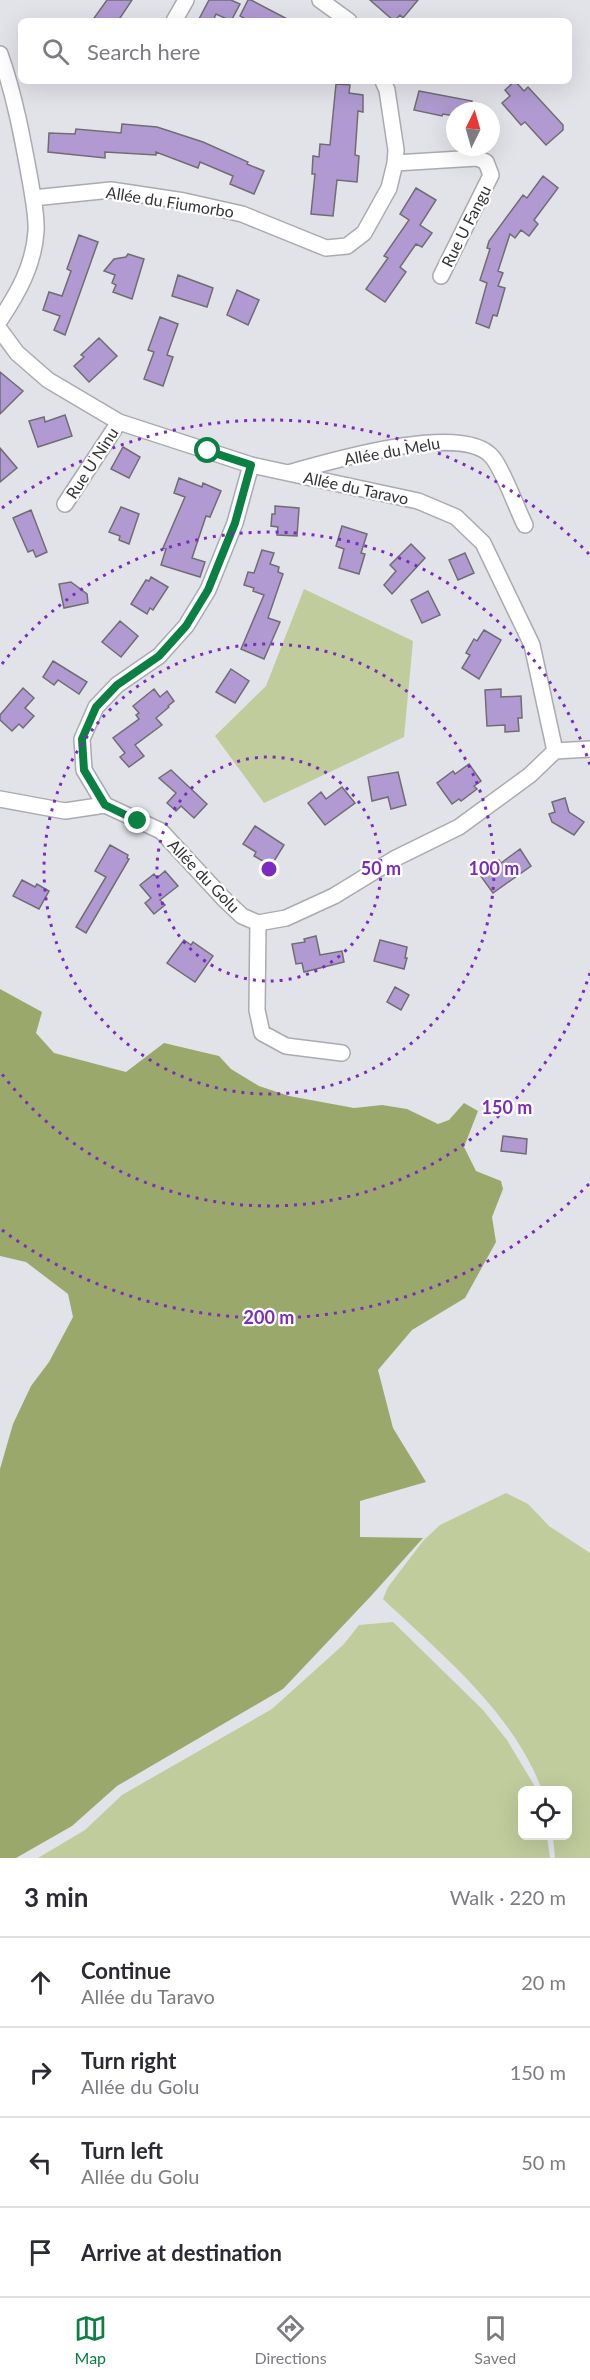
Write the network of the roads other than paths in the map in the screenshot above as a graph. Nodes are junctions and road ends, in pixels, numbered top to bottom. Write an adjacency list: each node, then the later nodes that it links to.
1 (186, 0): 3 (street)
2 (320, 0): 4 (street)
3 (176, 18)
4 (345, 18)
5 (0, 54): 8 (street)
6 (384, 84): 7 (street, Allée du Fiumorbo)
7 (395, 164): 8 (street, Allée du Fiumorbo); 9 (street, Rue U Fangu)
8 (33, 198): 10 (street)
9 (441, 276)
10 (0, 320)
11 (0, 330): 12 (street, Allée du Taravo)
12 (119, 422): 13 (street, Allée du Taravo); 15 (street, Rue U Ninu)
13 (251, 465): 14 (street, Allée du Taravo); 20 (street)
14 (285, 474): 16 (street, Allée du Melu); 18 (street, Allée du Taravo)
15 (65, 504)
16 (525, 525)
17 (590, 749): 18 (street)
18 (555, 751): 21 (street, Allée du Golu)
19 (0, 799): 20 (street)
20 (105, 805): 21 (street, Allée du Golu)
21 (258, 923): 22 (street)
22 (342, 1053)

